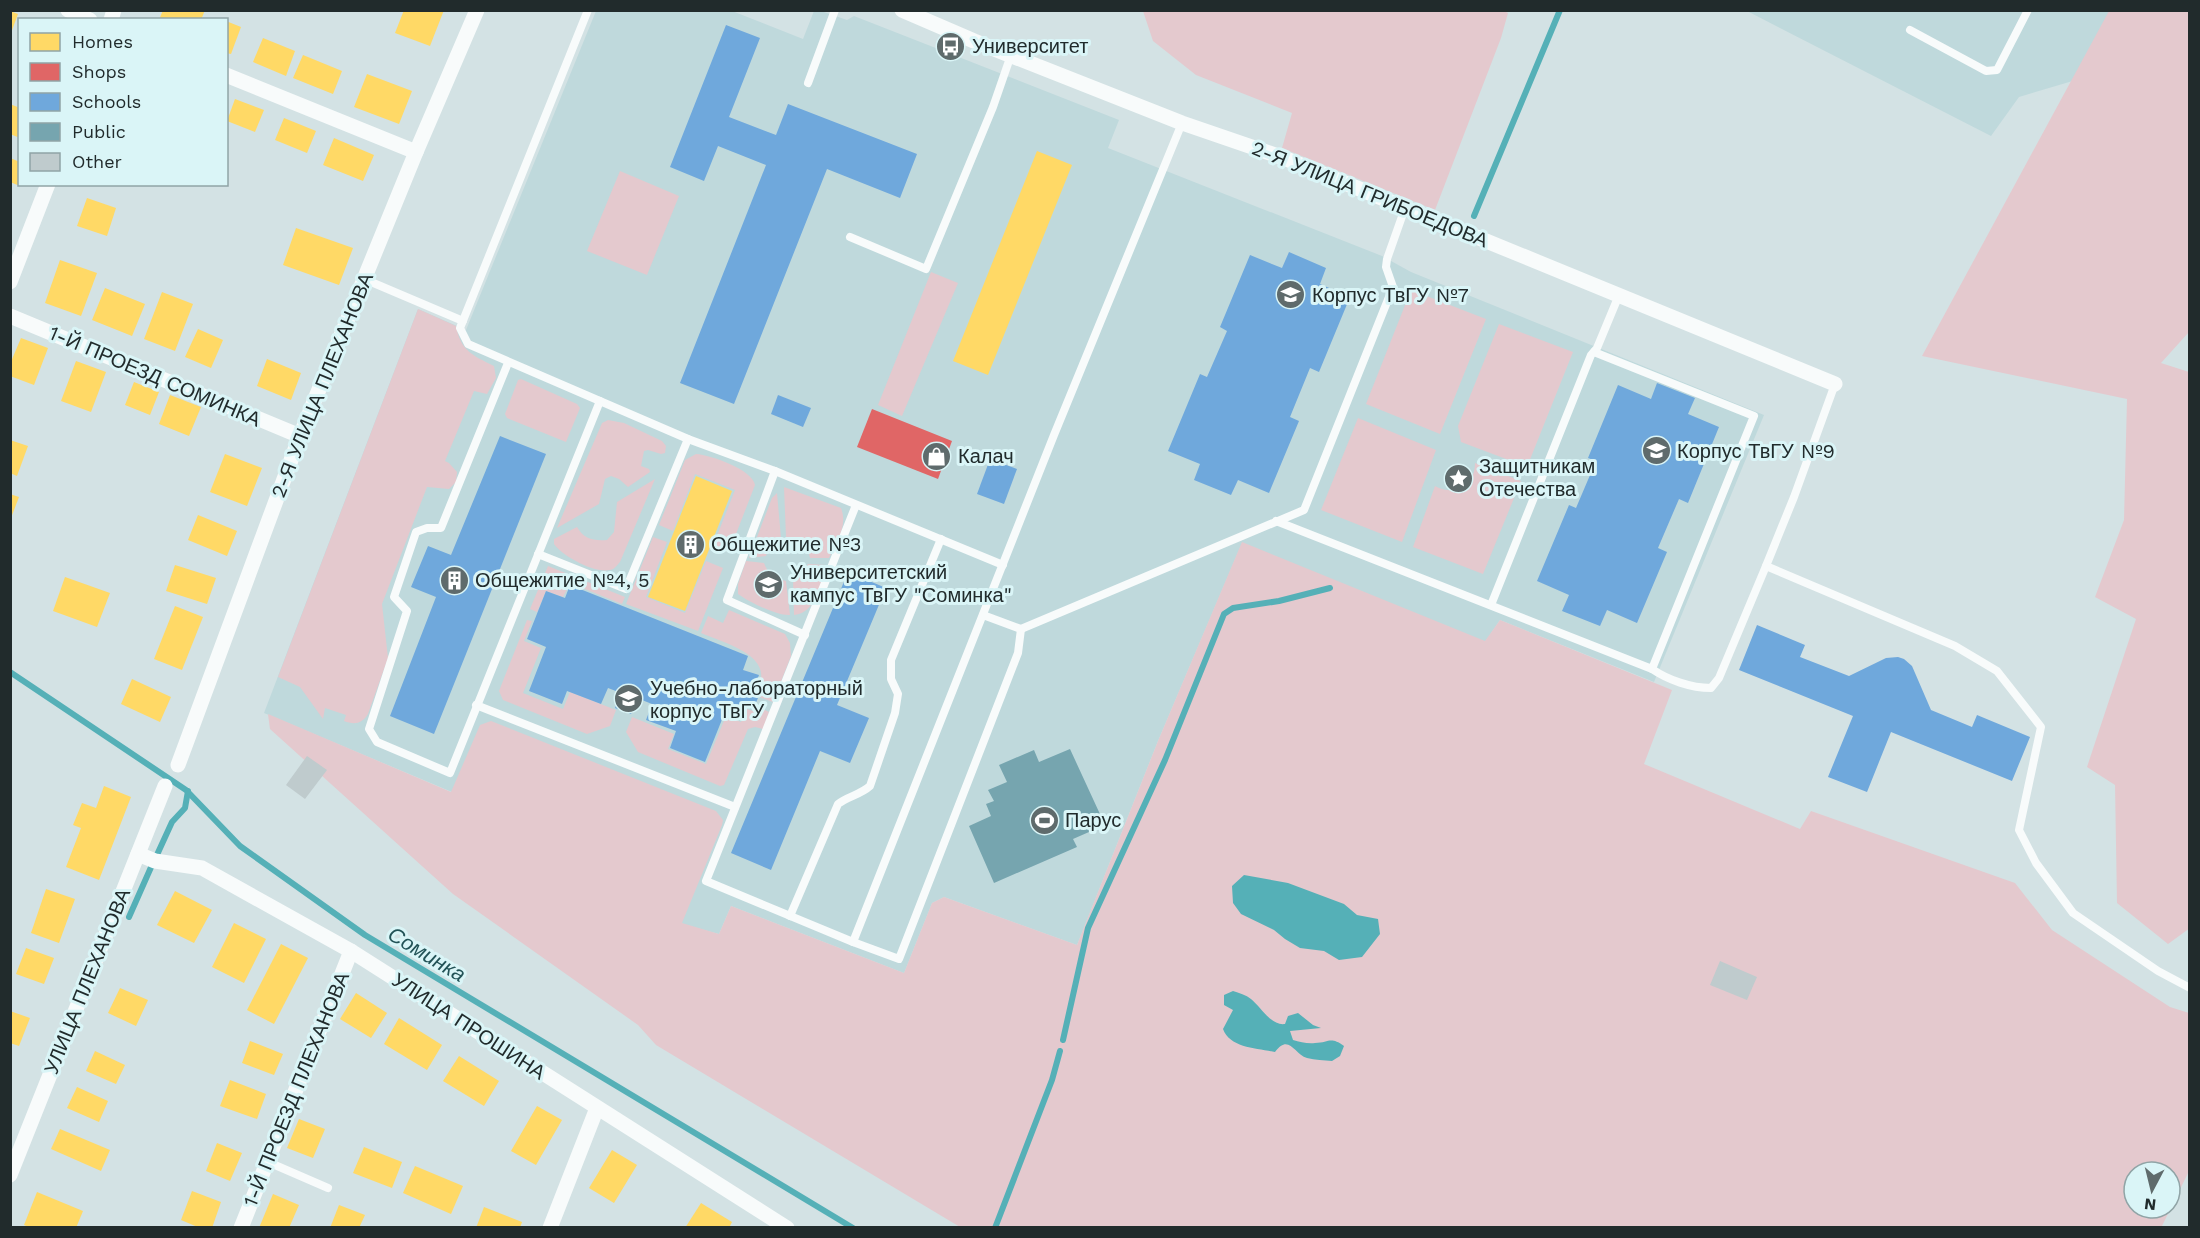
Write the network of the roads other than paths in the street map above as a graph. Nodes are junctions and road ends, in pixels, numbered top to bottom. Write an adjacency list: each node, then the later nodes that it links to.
1 (68, 10): 7 (street)
2 (477, 10): 13 (street, 2-Я УЛИЦА ПЛЕХАНОВА)
3 (588, 10): 21 (lane)
4 (835, 10): 11 (lane)
5 (902, 10): 9 (street, 2-Я УЛИЦА ГРИБОЕДОВА)
6 (2028, 10): 8 (lane)
7 (86, 18)
8 (1910, 30)
9 (1011, 56): 12 (street, 2-Я УЛИЦА ГРИБОЕДОВА); 16 (lane)
10 (228, 76): 13 (street)
11 (808, 83)
12 (1182, 123): 15 (street, 2-Я УЛИЦА ГРИБОЕДОВА); 33 (lane)
13 (416, 152): 17 (street, 2-Я УЛИЦА ПЛЕХАНОВА)
14 (47, 186): 18 (street)
15 (1405, 208): 19 (street, 2-Я УЛИЦА ГРИБОЕДОВА); 30 (lane)
16 (850, 237)
17 (364, 279): 21 (lane); 26 (street, 2-Я УЛИЦА ПЛЕХАНОВА)
18 (10, 282)
19 (1619, 295): 22 (lane); 24 (street, 2-Я УЛИЦА ГРИБОЕДОВА)
20 (10, 316): 26 (street, 1-Й ПРОЕЗД СОМИНКА)
21 (463, 321): 23 (lane)
22 (1594, 352): 35 (lane); 39 (lane)
23 (508, 363): 25 (lane); 40 (lane)
24 (1835, 384): 34 (lane)
25 (600, 401): 27 (lane); 32 (lane)
26 (300, 436): 41 (street, 2-Я УЛИЦА ПЛЕХАНОВА)
27 (688, 439): 28 (lane); 32 (lane)
28 (775, 471): 29 (lane); 38 (lane)
29 (856, 505): 31 (lane); 38 (lane)
30 (1276, 521): 35 (lane); 37 (lane)
31 (941, 539): 33 (lane); 45 (lane)
32 (538, 554): 40 (lane)
33 (1003, 565): 36 (lane)
34 (1766, 566): 39 (lane); 48 (lane)
35 (1491, 605): 39 (lane)
36 (983, 615): 37 (lane); 46 (lane)
37 (1021, 629): 46 (lane)
38 (805, 636): 43 (lane)
39 (1652, 669)
40 (476, 705): 43 (lane)
41 (178, 765)
42 (165, 786): 44 (street, УЛИЦА ПЛЕХАНОВА)
43 (735, 807): 45 (lane)
44 (138, 854): 47 (street, УЛИЦА ПРОШИНА); 51 (street, УЛИЦА ПЛЕХАНОВА)
45 (790, 916): 46 (lane)
46 (853, 942)
47 (351, 951): 49 (street, УЛИЦА ПРОШИНА); 50 (street, 1-Й ПРОЕЗД ПЛЕХАНОВА)
48 (2190, 988)
49 (597, 1108): 54 (street); 55 (street, УЛИЦА ПРОШИНА)
50 (267, 1162): 52 (lane); 53 (street, 1-Й ПРОЕЗД ПЛЕХАНОВА)
51 (10, 1175)
52 (328, 1188)
53 (242, 1227)
54 (550, 1227)
55 (787, 1227)

